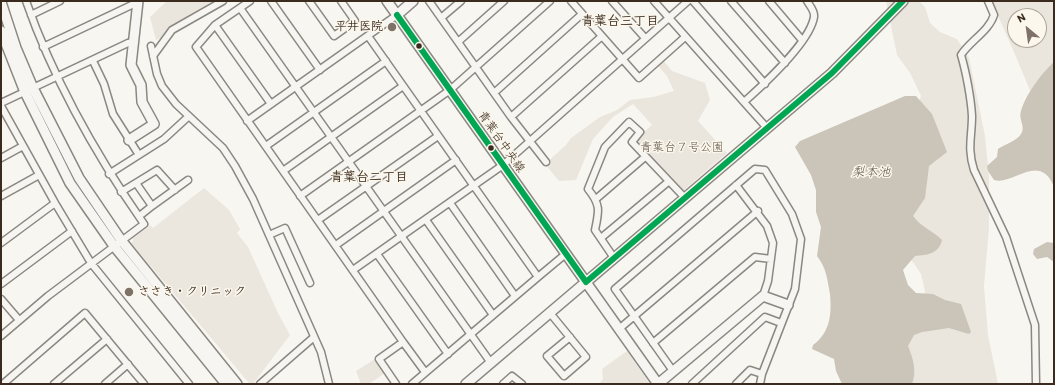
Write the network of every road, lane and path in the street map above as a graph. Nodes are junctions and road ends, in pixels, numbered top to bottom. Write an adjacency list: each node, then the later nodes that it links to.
1 (26, 1): 28 (street)
2 (60, 1): 28 (street)
3 (138, 1): 39 (street); 41 (street)
4 (223, 1): 43 (street)
5 (250, 1): 26 (street)
6 (271, 1): 49 (street)
7 (309, 1): 8 (street)
8 (341, 1)
9 (387, 1): 29 (street, 青葉台中央線)
10 (413, 1): 29 (street)
11 (429, 1): 30 (street)
12 (461, 1): 30 (street)
13 (504, 1): 40 (street)
14 (550, 1): 48 (street)
15 (571, 1): 27 (street)
16 (612, 1): 37 (street)
17 (654, 1): 31 (street)
18 (688, 1): 31 (street)
19 (693, 1): 51 (street)
20 (731, 1): 47 (street)
21 (769, 1): 38 (street)
22 (807, 1): 38 (street)
23 (903, 1): 66 (street)
24 (988, 1): 161 (street)
25 (1, 2): 54 (street)
26 (240, 8): 32 (street); 53 (street)
27 (582, 14): 35 (street); 56 (street)
28 (31, 15): 41 (street)
29 (397, 15): 34 (street); 55 (street, 青葉台中央線)
30 (441, 18): 40 (street)
31 (669, 18): 36 (street); 37 (street)
32 (215, 25): 59 (street); 65 (street)
33 (1, 31): 54 (street)
34 (368, 36): 46 (street); 49 (street)
35 (602, 36): 44 (street); 64 (street)
36 (685, 37): 44 (street); 57 (street)
37 (645, 38): 44 (street)
38 (802, 40): 47 (street)
39 (134, 42): 45 (street); 69 (street)
40 (458, 42): 48 (street)
41 (43, 46): 50 (street)
42 (151, 46): 43 (street)
43 (153, 56): 63 (street)
44 (622, 59): 70 (street)
45 (93, 60): 50 (street); 69 (street)
46 (386, 61): 52 (street); 62 (street)
47 (785, 63): 51 (street)
48 (476, 68): 55 (street); 56 (street)
49 (320, 70): 53 (street)
50 (58, 77): 54 (street); 81 (street)
51 (765, 84): 57 (street)
52 (403, 86): 61 (street); 68 (street)
53 (296, 87): 59 (street); 62 (street)
54 (29, 90): 58 (street); 108 (street)
55 (450, 90): 61 (street); 79 (street, 青葉台中央線)
56 (494, 93): 64 (street)
57 (744, 102): 66 (street)
58 (1, 103)
59 (271, 104): 65 (street)
60 (1, 106): 71 (street)
61 (421, 111): 67 (street); 77 (street)
62 (313, 112): 68 (street); 72 (street)
63 (189, 116): 73 (street); 104 (street)
64 (511, 117): 70 (street)
65 (248, 121): 72 (street)
66 (767, 128): 93 (street)
67 (438, 136): 76 (street); 88 (street)
68 (330, 137): 77 (street); 80 (street)
69 (129, 140): 73 (street)
70 (529, 142): 78 (street); 79 (street)
71 (23, 146): 75 (street); 82 (street)
72 (266, 146): 80 (street)
73 (139, 155): 81 (street)
74 (645, 157): 84 (street); 94 (street); 94 (street)
75 (1, 158)
76 (456, 160): 87 (street); 98 (street)
77 (347, 162): 88 (street); 92 (street)
78 (546, 162)
79 (503, 164): 87 (street); 117 (street, 青葉台中央線)
80 (283, 171): 92 (street)
81 (109, 174): 90 (street)
82 (39, 175): 91 (street); 95 (street)
83 (188, 180): 89 (street)
84 (668, 182): 93 (street); 106 (street)
85 (136, 183): 89 (street); 90 (street); 97 (street)
86 (736, 185): 99 (street); 123 (street); 126 (street)
87 (474, 186): 96 (street); 116 (street)
88 (365, 187): 98 (street); 101 (street)
89 (175, 190): 97 (street)
90 (121, 192): 108 (street)
91 (1, 196)
92 (300, 196): 101 (street)
93 (684, 198): 112 (street)
94 (596, 199): 106 (street)
95 (55, 203): 103 (street); 107 (street)
96 (450, 203): 102 (street); 120 (street)
97 (152, 206): 100 (street)
98 (383, 211): 105 (street); 109 (street)
99 (758, 211): 113 (street); 126 (street)
100 (142, 214)
101 (318, 220): 109 (street)
102 (426, 220): 105 (street); 125 (street)
103 (72, 231): 114 (street); 119 (street)
104 (269, 234): 118 (street); 132 (street)
105 (401, 237): 110 (street); 130 (street)
106 (601, 238): 112 (street)
107 (1, 243)
108 (118, 243): 114 (street); 148 (street); 149 (street)
109 (336, 245): 115 (street)
110 (377, 254): 115 (street); 137 (street)
111 (562, 257): 116 (street)
112 (614, 258): 117 (street)
113 (771, 259): 121 (street); 136 (street)
114 (91, 263): 127 (street); 147 (street)
115 (353, 270): 135 (street)
116 (538, 277): 120 (street)
117 (586, 282): 124 (street); 129 (street, 青葉台中央線)
118 (310, 283)
119 (1, 284)
120 (515, 296): 125 (street)
121 (763, 296): 123 (street); 140 (street)
122 (1, 299): 127 (street)
123 (788, 305): 128 (street)
124 (550, 313): 133 (street); 138 (street)
125 (493, 315): 130 (street)
126 (634, 316): 129 (street); 136 (street)
127 (19, 320): 131 (street)
128 (781, 323): 142 (street); 158 (street)
129 (619, 329): 157 (street, 青葉台中央線)
130 (470, 334): 137 (street); 138 (street)
131 (1, 336)
132 (314, 337): 150 (street); 151 (street)
133 (570, 337): 133 (street)
134 (107, 339): 139 (street); 143 (street); 144 (street)
135 (403, 342): 141 (street); 152 (street)
136 (653, 343): 140 (street)
137 (448, 354): 141 (street)
138 (491, 363): 154 (street)
139 (128, 364): 145 (street); 146 (street)
140 (673, 371): 157 (street)
141 (425, 372): 153 (street)
142 (762, 374): 159 (street); 160 (street)
143 (2, 383)
144 (54, 384)
145 (105, 384)
146 (144, 384)
147 (189, 384)
148 (226, 384)
149 (237, 384)
150 (260, 384)
151 (329, 384)
152 (396, 384)
153 (412, 384)
154 (466, 384)
155 (503, 384): 156 (street)
156 (522, 384)
157 (658, 384)
158 (692, 384)
159 (736, 384)
160 (760, 384)
161 (1036, 384)

